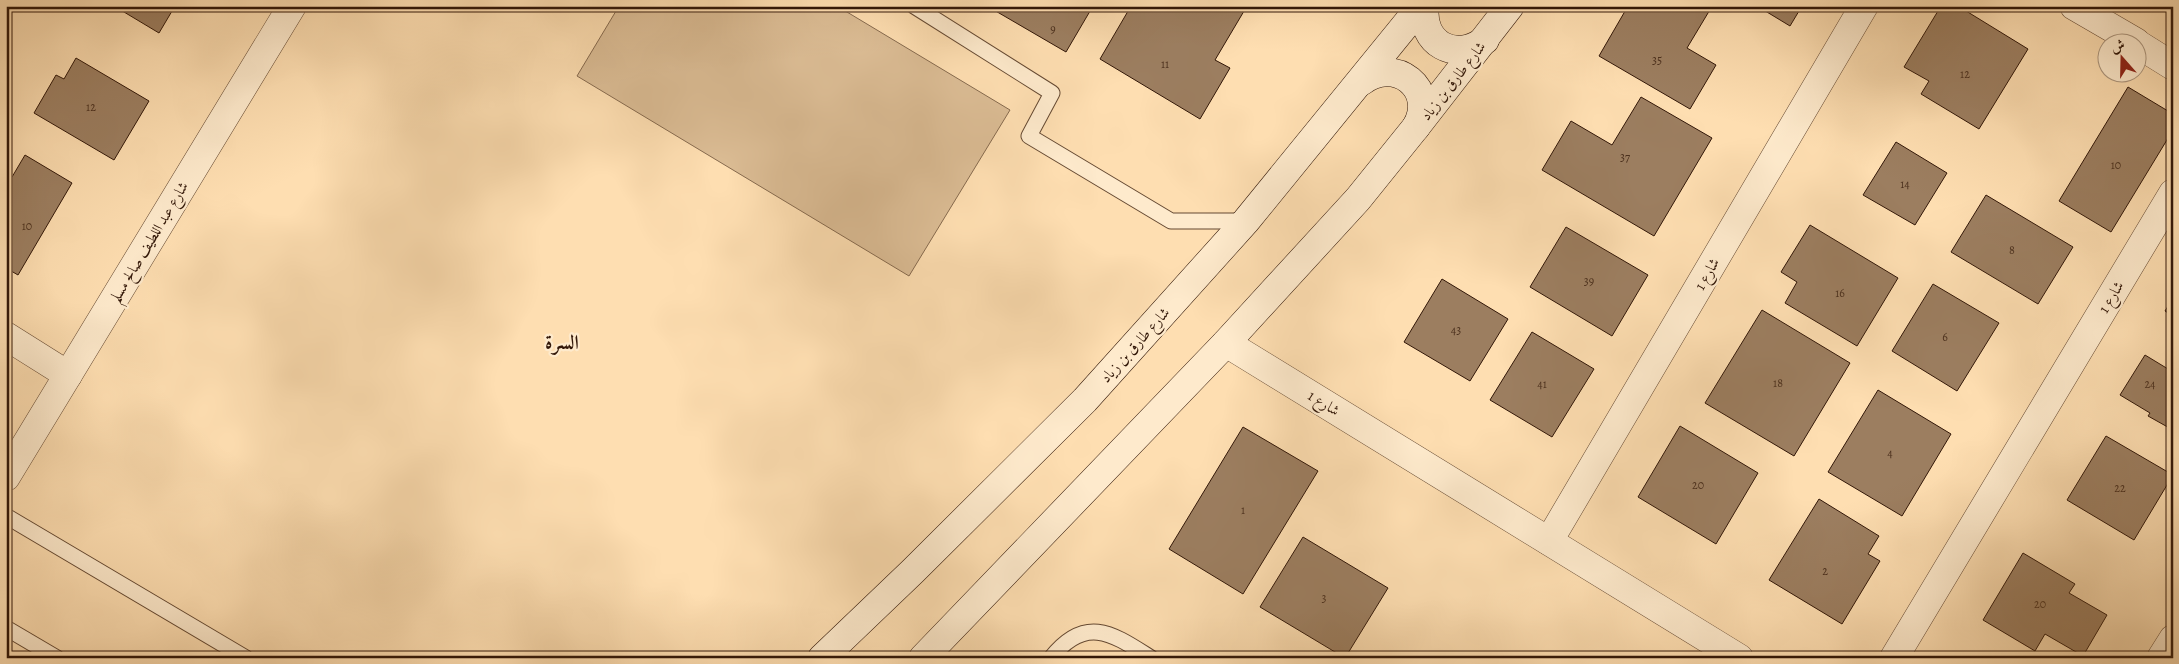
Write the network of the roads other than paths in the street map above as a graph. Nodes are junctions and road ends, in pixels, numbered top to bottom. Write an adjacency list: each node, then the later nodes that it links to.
1 (292, 6): 17 (street, شارع عبد اللطيف صالح مسلم)
2 (914, 6): 14 (lane)
3 (1423, 6): 8 (street); 11 (street, شارع طارق بن زياد)
4 (1510, 6): 8 (street, شارع طارق بن زياد)
5 (1864, 6): 20 (street, شارع 1)
6 (2074, 6): 7 (street)
7 (2118, 32)
8 (1484, 40): 12 (street, شارع طارق بن زياد)
9 (2146, 49): 10 (street)
10 (2173, 66)
11 (1362, 82): 12 (street); 14 (street, شارع طارق بن زياد)
12 (1416, 127): 16 (street, شارع طارق بن زياد)
13 (2173, 193): 30 (street, شارع 1)
14 (1246, 221): 25 (street, شارع طارق بن زياد)
15 (6, 336): 17 (street)
16 (1226, 343): 20 (street, شارع 1); 26 (street, شارع طارق بن زياد)
17 (68, 375): 18 (street, شارع عبد اللطيف صالح مسلم)
18 (6, 477)
19 (6, 516): 24 (lane)
20 (1549, 541): 29 (street, شارع 1)
21 (6, 628): 23 (lane)
22 (2173, 639): 31 (street)
23 (57, 658)
24 (246, 658)
25 (822, 658)
26 (923, 658)
27 (1052, 658): 28 (lane)
28 (1151, 658)
29 (1739, 658)
30 (1894, 658)
31 (2162, 658)

